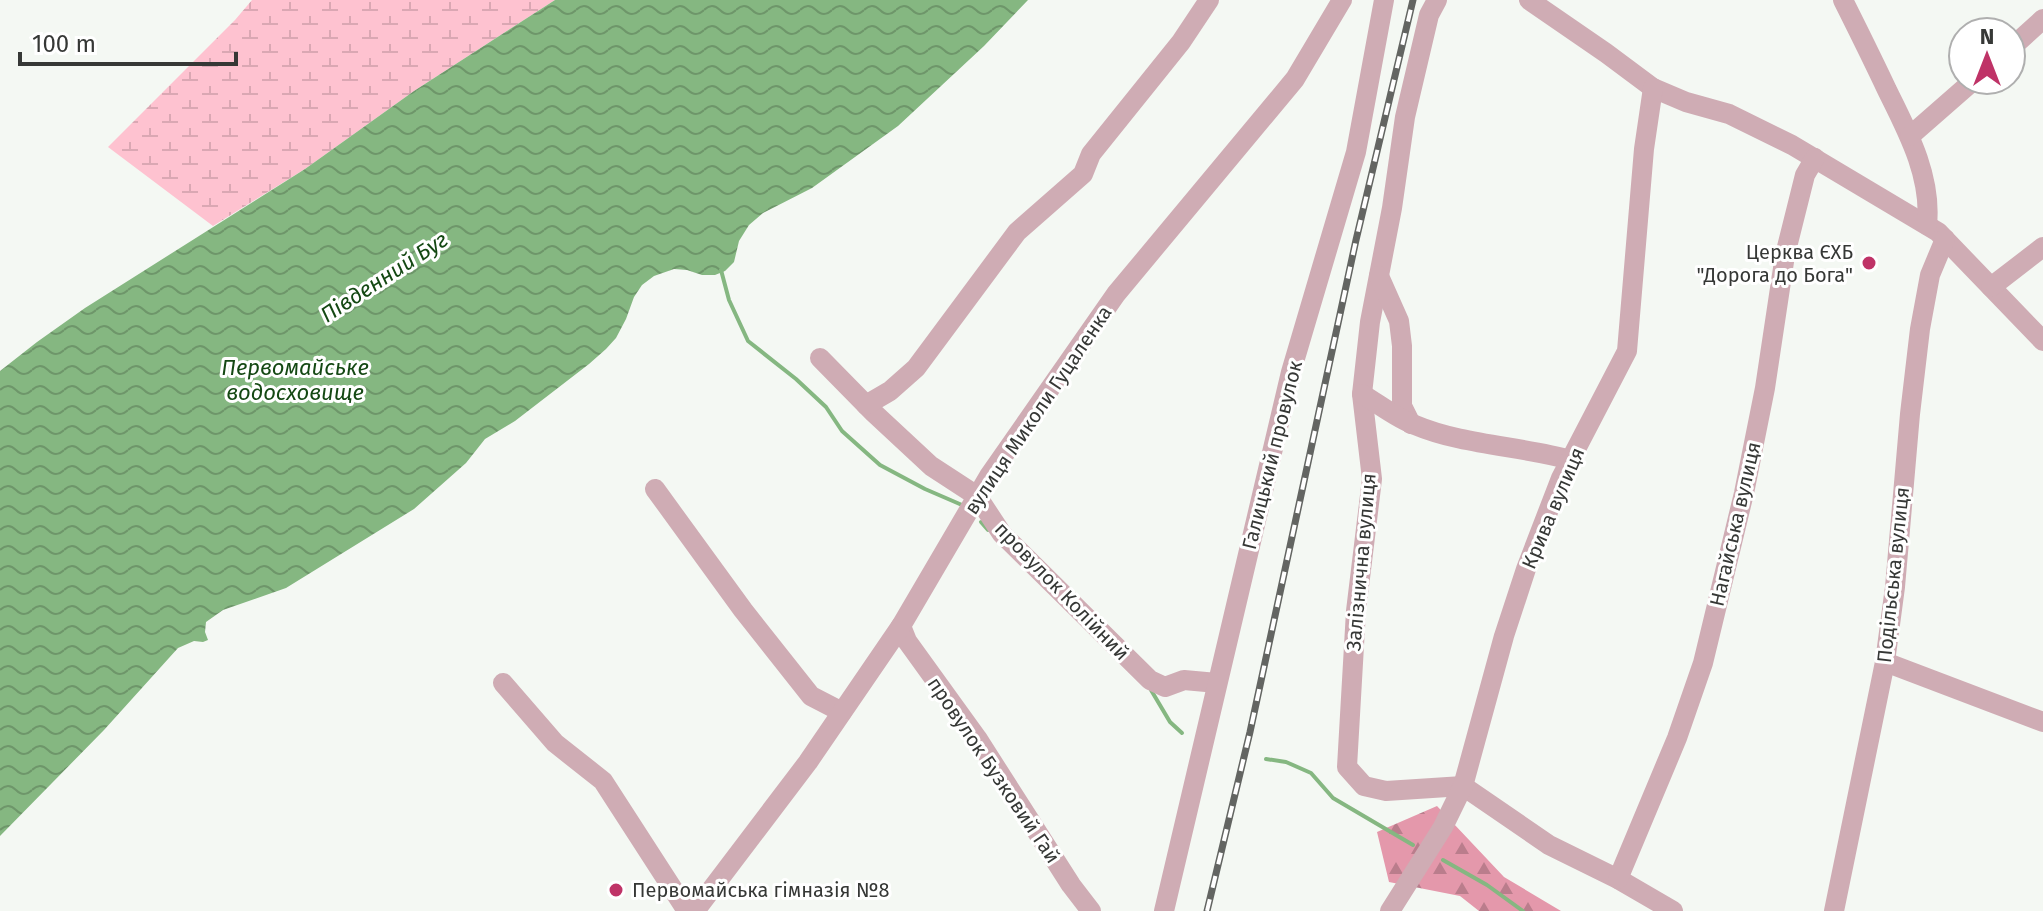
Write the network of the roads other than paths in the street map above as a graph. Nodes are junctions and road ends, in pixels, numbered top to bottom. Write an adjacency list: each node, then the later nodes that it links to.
1 (1209, 0): 21 (street)
2 (1342, 0): 25 (street, вулиця Миколи Гуцаленка)
3 (1384, 0): 29 (street, Галицький провулок)
4 (1437, 0): 16 (street, Залізнична вулиця)
5 (1529, 0): 9 (street)
6 (1843, 0): 11 (street)
7 (2043, 19): 8 (street)
8 (2027, 34)
9 (1653, 88): 12 (street); 23 (street, Крива вулиця)
10 (1956, 96): 11 (street)
11 (1910, 136): 13 (street)
12 (1815, 158): 13 (street); 33 (street, Нагайська вулиця)
13 (1927, 225): 14 (street)
14 (1945, 239): 17 (street); 27 (street, Подільська вулиця)
15 (2043, 247): 17 (street)
16 (1379, 276): 20 (street, Залізнична вулиця); 22 (street)
17 (1991, 287): 18 (street)
18 (2043, 341)
19 (820, 358): 21 (street, провулок Колійний)
20 (1362, 394): 22 (street); 32 (street, Залізнична вулиця)
21 (866, 405): 25 (street, провулок Колійний)
22 (1411, 424): 23 (street)
23 (1571, 460): 32 (street, Крива вулиця)
24 (655, 489): 30 (street)
25 (977, 496): 26 (street, вулиця Миколи Гуцаленка); 29 (street, провулок Колійний)
26 (901, 626): 30 (street, вулиця Миколи Гуцаленка); 37 (street, провулок Бузковий Гай)
27 (1885, 662): 31 (street); 40 (street, Подільська вулиця)
28 (503, 683): 35 (street)
29 (1217, 683): 38 (street, Галицький провулок)
30 (842, 712): 36 (street, вулиця Миколи Гуцаленка)
31 (2043, 722)
32 (1463, 786): 33 (street); 34 (street, Крива вулиця)
33 (1618, 879): 39 (street)
34 (1394, 909)
35 (687, 911)
36 (695, 911)
37 (1091, 911)
38 (1164, 911)
39 (1673, 911)
40 (1834, 911)

